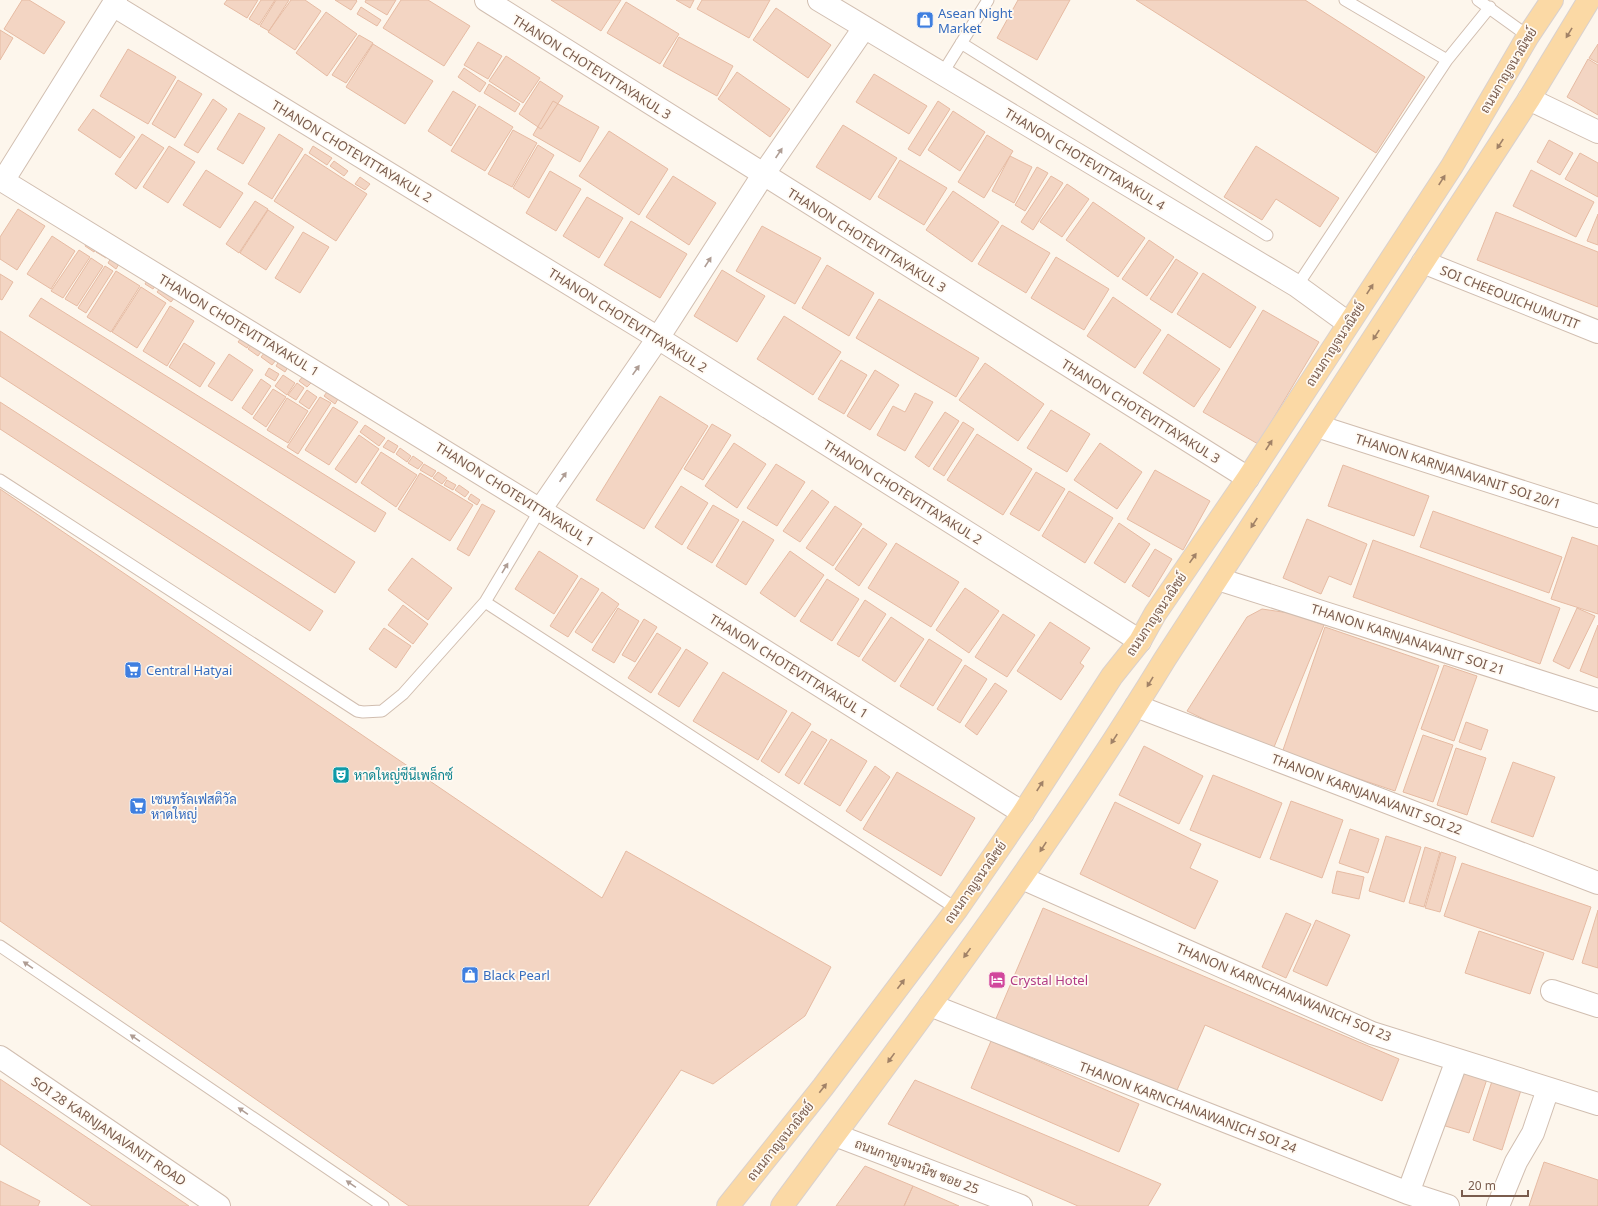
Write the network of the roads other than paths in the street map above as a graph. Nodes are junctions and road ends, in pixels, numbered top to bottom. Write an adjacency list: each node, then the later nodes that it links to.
1 (486, 0): 17 (street, THANON CHOTEVITTAYAKUL 3)
2 (819, 0): 10 (street, THANON CHOTEVITTAYAKUL 4)
3 (988, 0): 12 (lane)
4 (1345, 0): 13 (lane)
5 (1478, 0): 9 (lane)
6 (1552, 0): 11 (main road, ถนนกาญจนวณิชย์)
7 (1589, 0): 15 (main road, one-way to 15)
8 (114, 3): 18 (street); 24 (street, THANON CHOTEVITTAYAKUL 2)
9 (1490, 7): 11 (lane); 13 (lane)
10 (864, 28): 14 (street, THANON CHOTEVITTAYAKUL 4); 17 (street, one-way to 10)
11 (1528, 36): 22 (main road, ถนนกาญจนวณิชย์, one-way to 11)
12 (961, 43): 14 (lane); 19 (lane)
13 (1447, 60): 21 (lane)
14 (942, 74): 21 (street, THANON CHOTEVITTAYAKUL 4)
15 (1529, 99): 16 (street); 20 (main road, one-way to 20)
16 (1598, 132)
17 (763, 175): 24 (street, one-way to 17); 26 (street, THANON CHOTEVITTAYAKUL 3)
18 (2, 180): 29 (street, THANON CHOTEVITTAYAKUL 1)
19 (1266, 235)
20 (1423, 262): 23 (street, SOI CHEEOUICHUMUTIT); 25 (main road, one-way to 25)
21 (1298, 286): 22 (street, THANON CHOTEVITTAYAKUL 4)
22 (1348, 324): 26 (main road, ถนนกาญจนวณิชย์, one-way to 22)
23 (1598, 332)
24 (658, 338): 29 (street, one-way to 24); 33 (street, THANON CHOTEVITTAYAKUL 2)
25 (1317, 426): 28 (main road); 30 (street, THANON KARNJANAVANIT SOI 20/1)
26 (1248, 478): 28 (main road); 33 (main road, ถนนกาญจนวณิชย์, one-way to 26)
27 (0, 480): 32 (lane)
28 (1276, 490): 31 (main road, one-way to 31)
29 (540, 510): 32 (lane, one-way to 29); 37 (street, THANON CHOTEVITTAYAKUL 1)
30 (1598, 516)
31 (1218, 579): 34 (main road); 35 (street, THANON KARNJANAVANIT SOI 21)
32 (485, 602): 40 (lane)
33 (1140, 641): 34 (main road); 37 (main road, ถนนกาญจนวณิชย์, one-way to 33)
34 (1165, 659): 36 (main road, one-way to 36)
35 (1598, 700)
36 (1136, 706): 38 (main road, one-way to 38); 39 (street, THANON KARNJANAVANIT SOI 22)
37 (1023, 813): 40 (main road, ถนนกาญจนวณิชย์)
38 (1022, 878): 43 (main road, one-way to 43); 46 (street, THANON KARNCHANAWANICH SOI 23)
39 (1598, 883)
40 (957, 908): 53 (main road, ถนนกาญจนวณิชย์, one-way to 40)
41 (0, 946): 52 (lane, one-way to 41)
42 (1552, 990): 44 (street)
43 (930, 1005): 49 (main road, one-way to 49); 50 (street, THANON KARNCHANAWANICH SOI 24)
44 (1598, 1006)
45 (0, 1056): 51 (street, SOI 28 KARNJANAVANIT ROAD)
46 (1457, 1060): 47 (street, THANON KARNCHANAWANICH SOI 23); 50 (street)
47 (1548, 1089): 48 (street, THANON KARNCHANAWANICH SOI 23); 57 (street)
48 (1598, 1104)
49 (835, 1135): 54 (main road); 55 (street, ถนนกาญจนวนิช ซอย 25)
50 (1408, 1193): 56 (street, THANON KARNCHANAWANICH SOI 24)
51 (219, 1206)
52 (383, 1206)
53 (728, 1206)
54 (782, 1206)
55 (1021, 1206)
56 (1448, 1206)
57 (1498, 1206)

